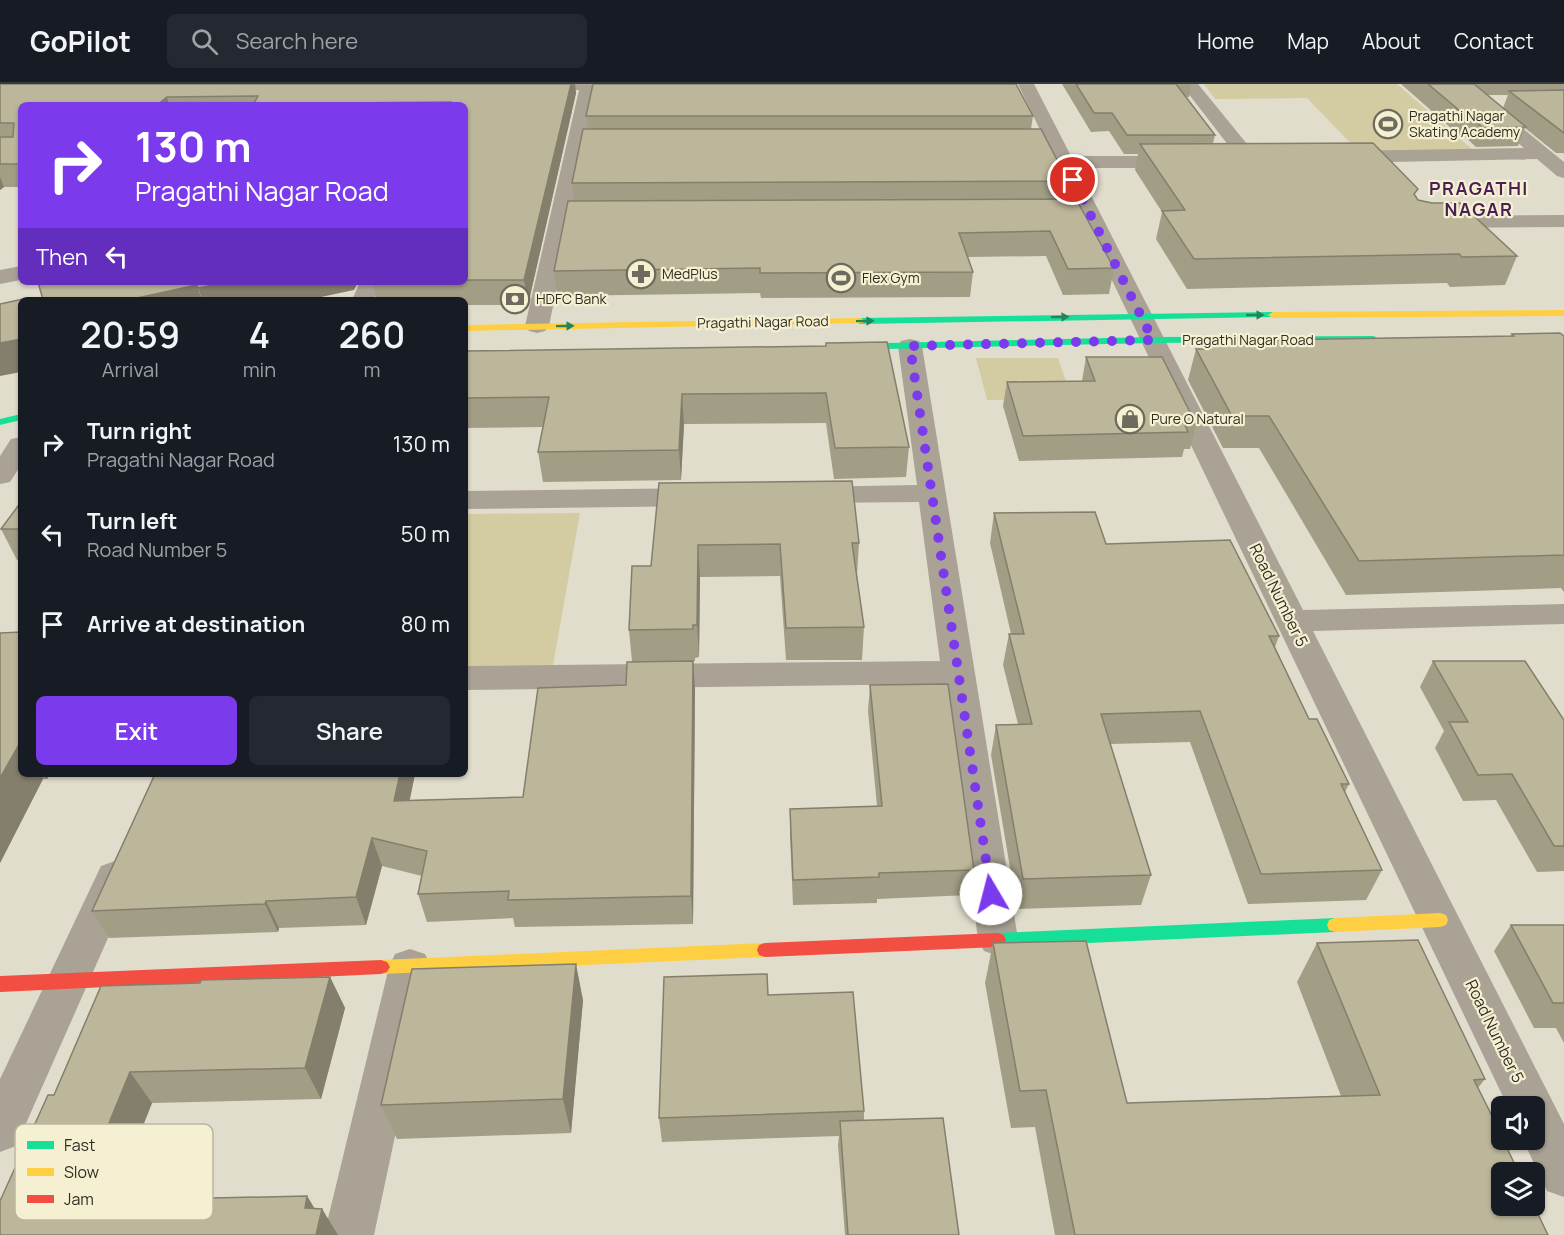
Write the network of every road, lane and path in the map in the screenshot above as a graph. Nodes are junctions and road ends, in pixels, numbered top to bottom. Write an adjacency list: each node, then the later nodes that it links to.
1 (715, 84): 6 (street)
2 (1026, 84): 11 (street, Road Number 5)
3 (1188, 84): 14 (street)
4 (1458, 84): 7 (street)
5 (509, 86): 6 (street)
6 (589, 86): 9 (street)
7 (1480, 102): 8 (street); 12 (street)
8 (1504, 102)
9 (576, 146): 10 (street); 17 (street)
10 (646, 146)
11 (1051, 150): 15 (street); 26 (street, Road Number 5)
12 (1542, 153): 13 (street); 16 (street)
13 (1319, 157)
14 (1273, 158)
15 (1196, 162)
16 (1564, 172)
17 (561, 217): 18 (street); 24 (street)
18 (584, 217)
19 (1564, 221): 20 (street)
20 (1417, 222)
21 (18, 274): 22 (street)
22 (0, 277)
23 (1564, 313): 26 (main road, Pragathi Nagar Road, one-way to 23)
24 (537, 326): 25 (main road, Pragathi Nagar Road); 26 (main road, Pragathi Nagar Road, one-way to 26)
25 (468, 328)
26 (1147, 328): 27 (main road, Pragathi Nagar Road); 28 (main road, Pragathi Nagar Road); 39 (street, Road Number 5)
27 (1388, 339)
28 (910, 346): 29 (main road, Pragathi Nagar Road); 34 (street)
29 (828, 347)
30 (18, 418): 31 (main road)
31 (0, 422)
32 (18, 450): 33 (street)
33 (0, 476)
34 (932, 493): 35 (street); 40 (street)
35 (776, 495)
36 (728, 496): 37 (street)
37 (468, 500)
38 (1564, 614): 39 (street)
39 (1292, 621): 43 (street, Road Number 5)
40 (958, 672): 41 (street); 44 (street)
41 (468, 678)
42 (132, 839): 46 (street)
43 (1440, 920): 44 (main road); 48 (street, Road Number 5)
44 (998, 939): 45 (main road)
45 (410, 967): 46 (main road); 52 (street)
46 (69, 980): 47 (main road); 49 (street)
47 (0, 984)
48 (1527, 1096)
49 (0, 1130)
50 (1545, 1135): 51 (street)
51 (1564, 1174)
52 (349, 1235)

